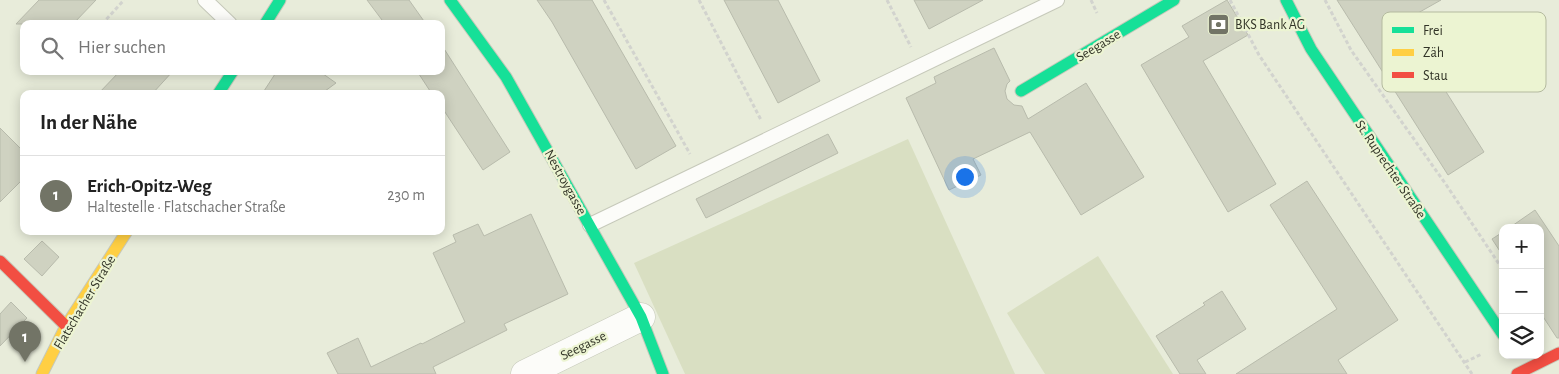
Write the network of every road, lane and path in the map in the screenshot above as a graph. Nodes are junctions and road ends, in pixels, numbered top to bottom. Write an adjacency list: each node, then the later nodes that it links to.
1 (124, 0): 13 (path)
2 (205, 0): 14 (lane)
3 (280, 0): 15 (street)
4 (450, 0): 22 (street, Nestroygasse)
5 (604, 0): 21 (path)
6 (699, 0): 20 (path)
7 (887, 0): 16 (path)
8 (1057, 0): 16 (lane)
9 (1174, 0): 19 (street, Seegasse)
10 (1230, 0): 34 (path)
11 (1286, 0): 28 (street, St. Ruprechter Straße)
12 (1325, 0): 25 (path)
13 (106, 20)
14 (226, 20)
15 (268, 20)
16 (921, 66): 20 (lane)
17 (230, 75): 18 (street)
18 (221, 90)
19 (1021, 91)
20 (771, 138): 21 (lane)
21 (700, 172): 22 (lane)
22 (590, 225): 26 (street, Nestroygasse)
23 (124, 235): 27 (street, Flatschacher Straße)
24 (0, 262): 27 (street)
25 (1502, 269)
26 (641, 317): 32 (street, Seegasse); 33 (street, Nestroygasse)
27 (66, 326): 31 (street, Flatschacher Straße)
28 (1499, 329)
29 (1559, 354): 30 (street)
30 (1523, 370)
31 (42, 374)
32 (525, 374)
33 (663, 374)
34 (1472, 374)

